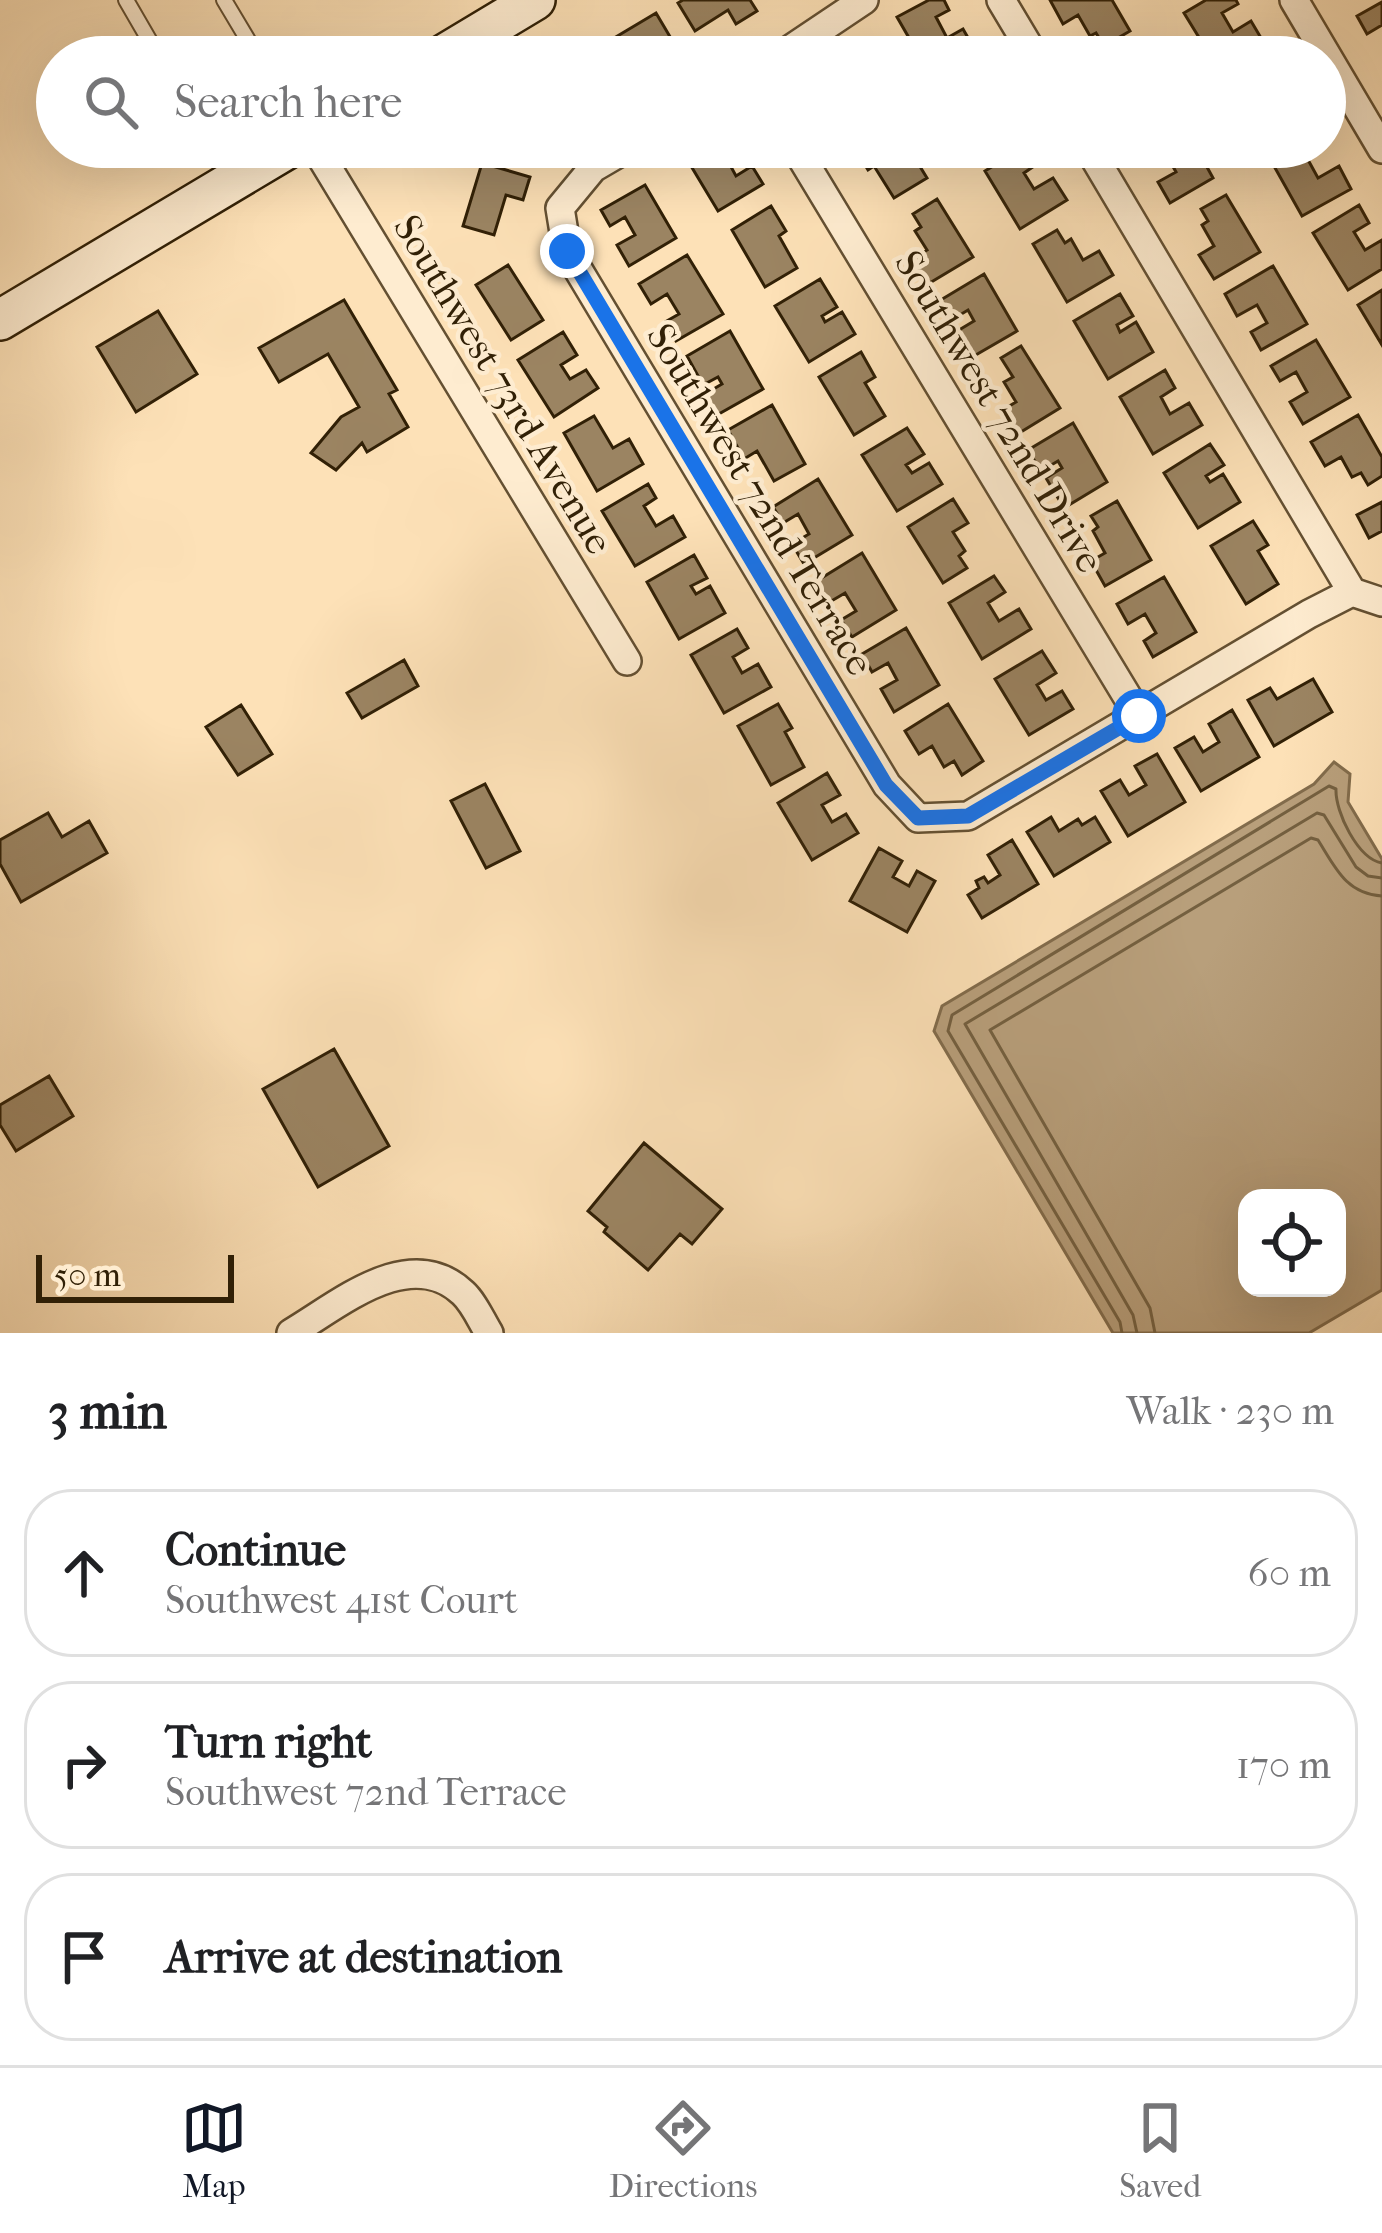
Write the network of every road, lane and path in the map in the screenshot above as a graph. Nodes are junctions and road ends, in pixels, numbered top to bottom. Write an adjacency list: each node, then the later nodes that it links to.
1 (126, 0): 7 (lane)
2 (224, 0): 8 (lane)
3 (535, 0): 9 (street)
4 (864, 0): 10 (street)
5 (1001, 0): 11 (street)
6 (1303, 3): 12 (street)
7 (147, 36)
8 (245, 36)
9 (475, 36)
10 (810, 36)
11 (1022, 36)
12 (1321, 36)
13 (1346, 82): 14 (street)
14 (1382, 149)
15 (255, 168): 20 (street)
16 (328, 168): 23 (street, Southwest 73rd Avenue)
17 (593, 168): 24 (street, Southwest 72nd Terrace)
18 (808, 168): 24 (street, Southwest 72nd Drive)
19 (1100, 168): 21 (street)
20 (0, 320)
21 (1352, 592): 22 (street); 24 (street)
22 (1382, 602)
23 (627, 661)
24 (1139, 716)
25 (291, 1333): 26 (street)
26 (489, 1333)

